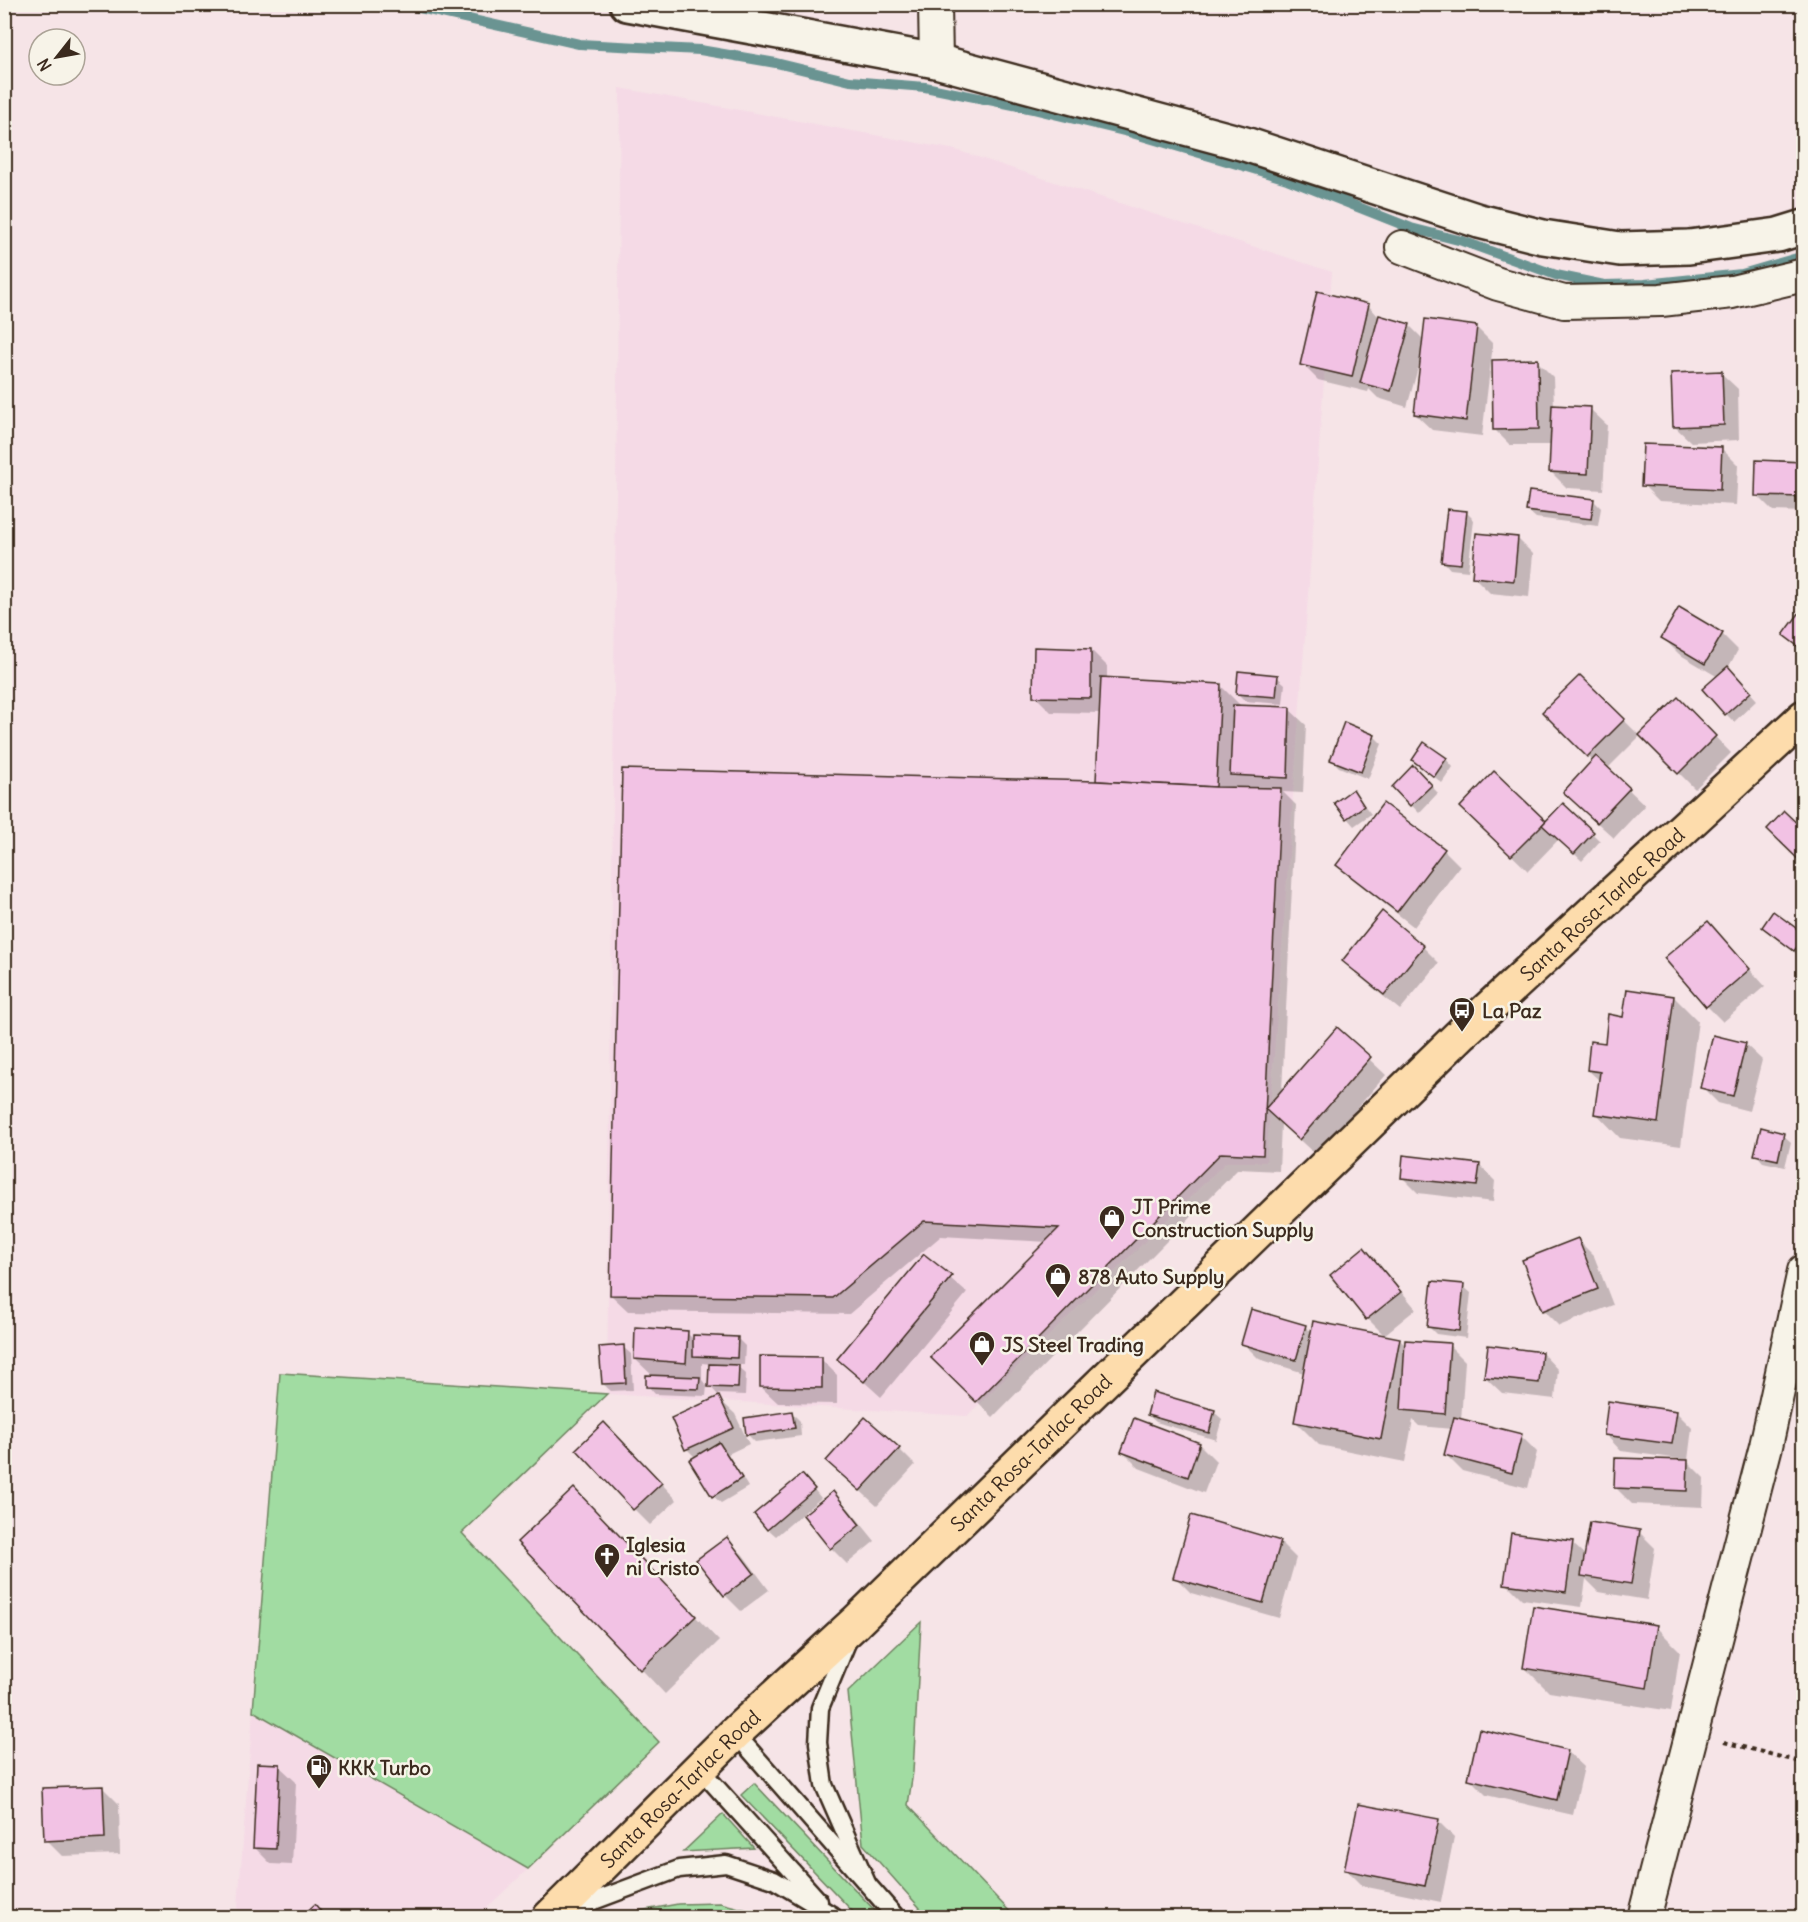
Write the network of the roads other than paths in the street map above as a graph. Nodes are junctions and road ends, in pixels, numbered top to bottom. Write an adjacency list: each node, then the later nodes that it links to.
1 (627, 4): 3 (street)
2 (935, 4): 3 (street)
3 (936, 61): 4 (street)
4 (1803, 227)
5 (1402, 247): 6 (street)
6 (1803, 275)
7 (1803, 717): 9 (highway, Santa Rosa-Tarlac Road)
8 (1803, 1271): 16 (street)
9 (856, 1622): 10 (highway, Santa Rosa-Tarlac Road); 12 (lane)
10 (735, 1733): 11 (highway, Santa Rosa-Tarlac Road); 12 (lane)
11 (699, 1768): 13 (lane); 14 (highway, Santa Rosa-Tarlac Road)
12 (867, 1883): 15 (lane)
13 (833, 1916): 14 (lane)
14 (549, 1917)
15 (897, 1917)
16 (1644, 1917)

